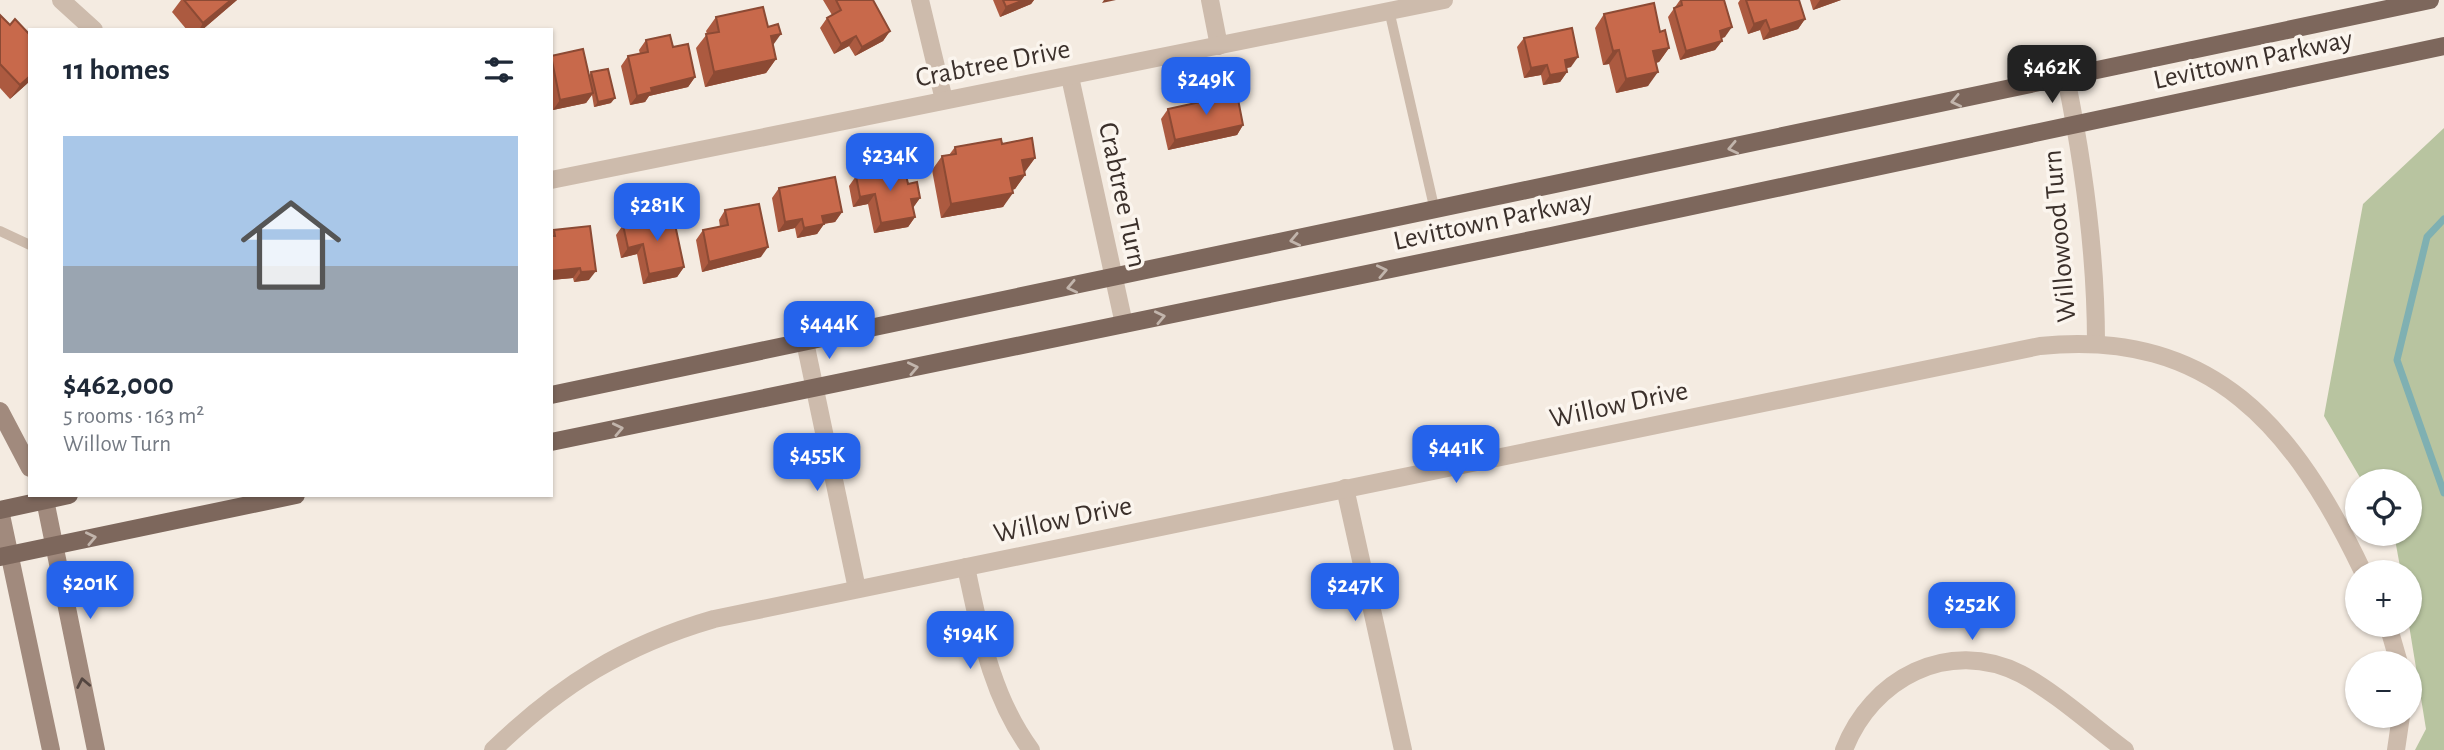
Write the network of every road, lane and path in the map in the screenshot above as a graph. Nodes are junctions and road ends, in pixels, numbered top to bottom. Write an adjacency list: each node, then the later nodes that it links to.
1 (920, 0): 12 (street)
2 (1210, 0): 8 (street)
3 (1444, 0): 6 (street, Crabtree Drive)
4 (2430, 0): 11 (main road, Levittown Parkway)
5 (64, 1): 7 (street)
6 (1389, 10): 8 (street, Crabtree Drive); 15 (lane)
7 (92, 28)
8 (1219, 46): 10 (street, Crabtree Drive)
9 (2444, 46): 13 (main road, Levittown Parkway)
10 (1070, 77): 12 (street, Crabtree Drive); 18 (street, Crabtree Turn)
11 (2066, 78): 13 (street, Willowood Turn); 15 (main road, Levittown Parkway, one-way to 15)
12 (944, 100): 14 (street, Crabtree Drive)
13 (2076, 125): 19 (main road, Levittown Parkway, one-way to 13); 21 (street, Willowood Turn)
14 (553, 180)
15 (1436, 211): 18 (main road, Levittown Parkway, one-way to 18)
16 (0, 231): 17 (lane)
17 (28, 244)
18 (1114, 278): 19 (street, Crabtree Turn); 20 (main road, Levittown Parkway, one-way to 20)
19 (1124, 324): 22 (main road, Levittown Parkway, one-way to 19)
20 (805, 342): 22 (street); 23 (main road, Levittown Parkway)
21 (2096, 343): 27 (street, Willow Drive); 33 (street, Willow Drive)
22 (815, 388): 25 (main road, Levittown Parkway, one-way to 22); 35 (street)
23 (553, 395)
24 (0, 411): 26 (main road)
25 (553, 442)
26 (28, 464)
27 (1345, 488): 34 (street, Willow Drive); 41 (street)
28 (286, 497): 31 (main road, one-way to 28)
29 (46, 498): 30 (main road); 31 (main road)
30 (0, 510): 32 (main road)
31 (55, 545): 32 (main road); 38 (main road, one-way to 31)
32 (5, 556): 37 (main road)
33 (2356, 560)
34 (966, 567): 35 (street, Willow Drive); 40 (street)
35 (857, 590): 39 (street, Willow Drive)
36 (2399, 728): 44 (street)
37 (51, 750)
38 (96, 750)
39 (493, 750)
40 (1031, 750)
41 (1403, 750)
42 (1844, 750): 43 (street)
43 (2125, 750)
44 (2396, 750)

